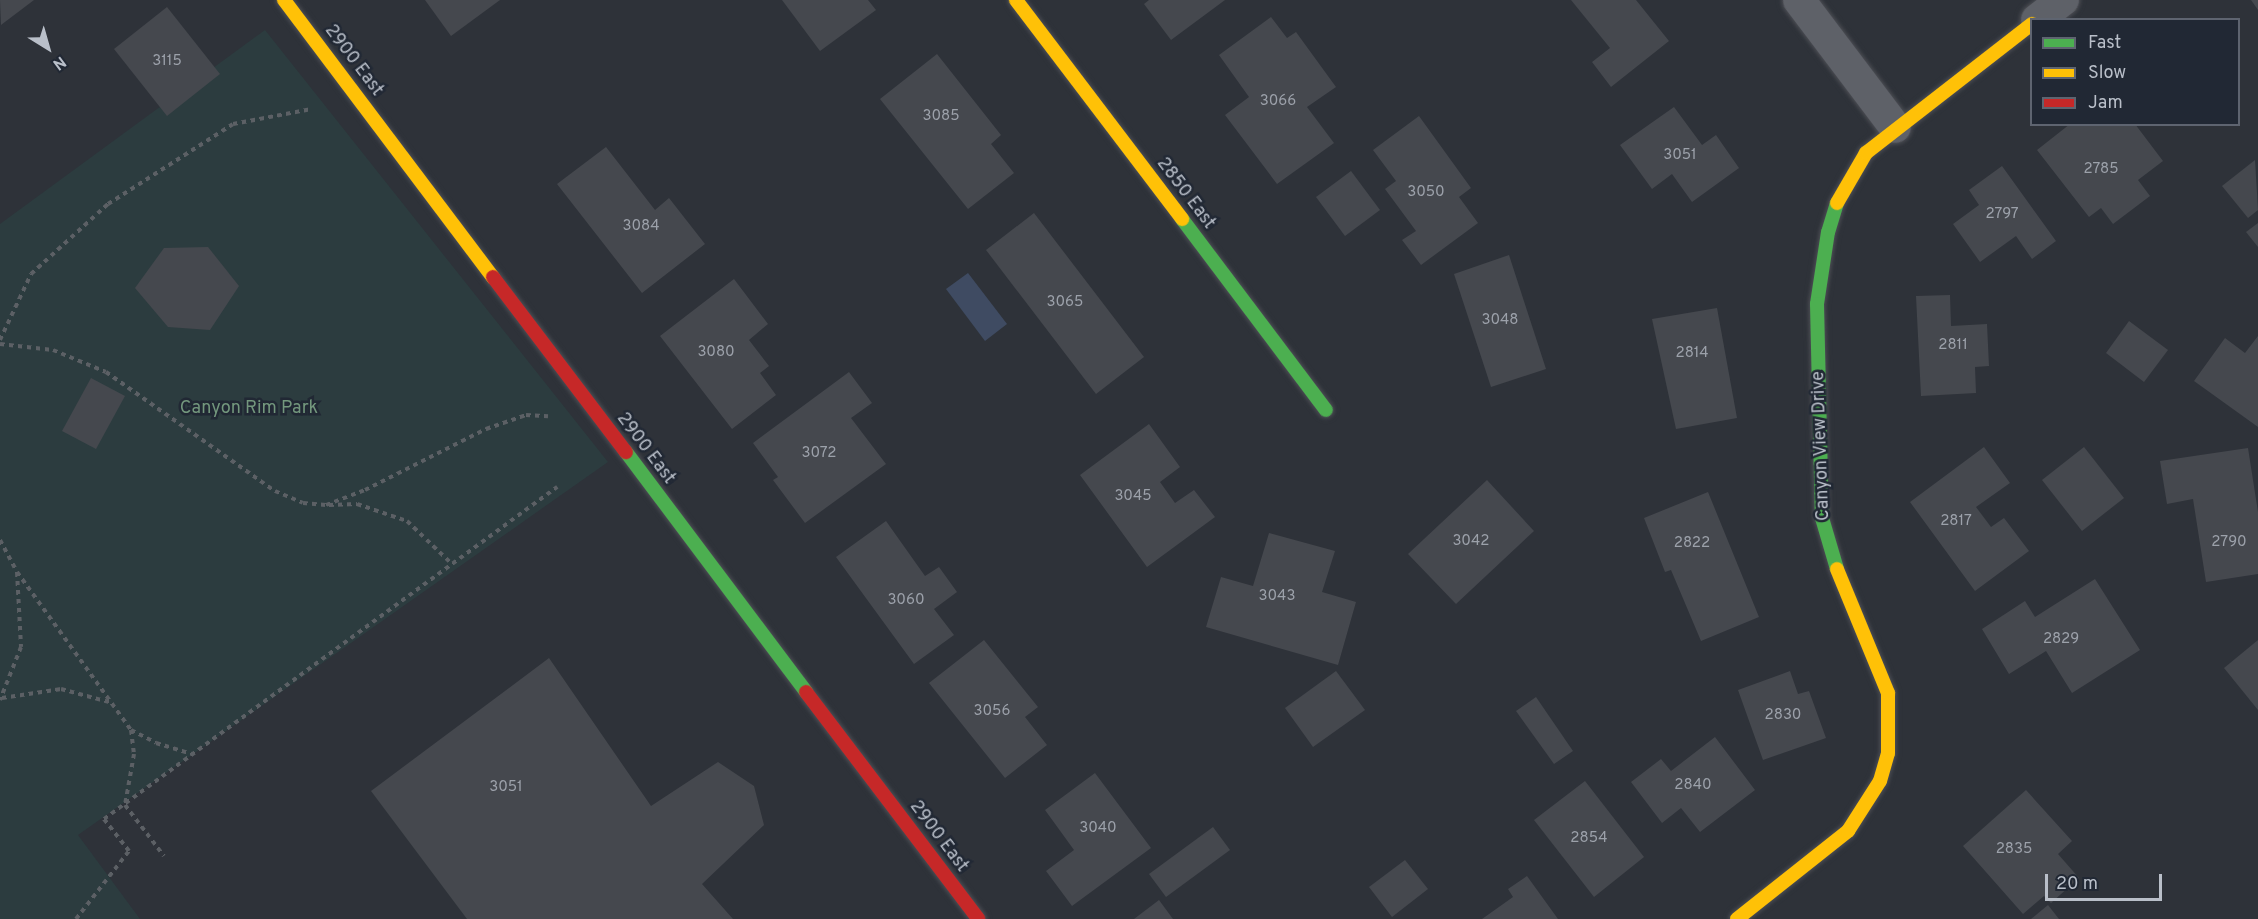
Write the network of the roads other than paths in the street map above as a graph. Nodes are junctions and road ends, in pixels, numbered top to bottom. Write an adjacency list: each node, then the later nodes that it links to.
1 (284, 0): 9 (street, 2900 East)
2 (1016, 0): 8 (street, 2850 East)
3 (1799, 0): 7 (street)
4 (2063, 0): 5 (street)
5 (2040, 18)
6 (2030, 25): 7 (street, Canyon View Drive)
7 (1895, 127): 10 (street, Canyon View Drive)
8 (1326, 410)
9 (978, 919)
10 (1737, 919)

